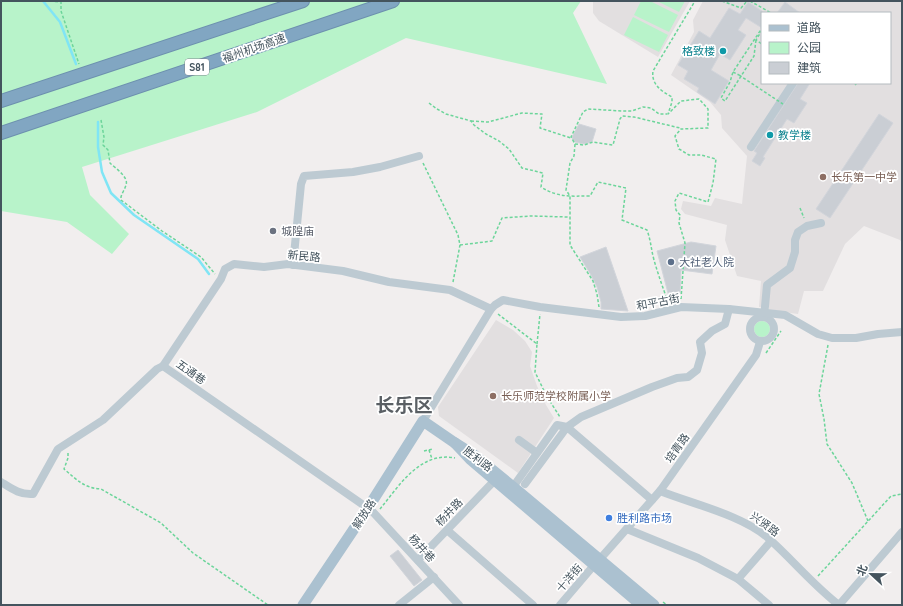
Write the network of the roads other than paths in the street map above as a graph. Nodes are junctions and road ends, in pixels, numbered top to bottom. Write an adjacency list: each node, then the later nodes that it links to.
1 (303, 1): 4 (highway)
2 (393, 1): 5 (highway, 福州机场高速 / S81)
3 (792, 84): 6 (street)
4 (1, 101)
5 (1, 133)
6 (751, 147)
7 (419, 156): 9 (street)
8 (821, 223): 12 (street)
9 (293, 264): 10 (street, 新民路); 15 (street, 新民路)
10 (491, 309): 11 (street, 和平古街); 16 (street)
11 (730, 309): 12 (street, 和平古街); 17 (street)
12 (764, 315): 13 (street, 和平古街); 14 (street); 14 (street)
13 (902, 332)
14 (760, 342): 25 (street, 培青路)
15 (163, 366): 22 (street, 五通巷); 27 (street, 五通巷)
16 (423, 421): 19 (main road); 27 (main road, 解放路)
17 (567, 427): 20 (street); 23 (street); 26 (street)
18 (519, 440): 20 (street)
19 (454, 443): 21 (main road, 胜利路); 24 (main road, 胜利路)
20 (537, 453): 24 (street)
21 (495, 480): 29 (street, 杨井路); 33 (main road, 胜利路)
22 (1, 482)
23 (525, 484)
24 (513, 487): 33 (main road, 胜利路)
25 (660, 491): 26 (street, 培青路); 31 (street, 兴贤路)
26 (652, 500): 28 (street, 培青路)
27 (372, 512): 32 (street, 杨井巷); 37 (main road, 解放路)
28 (627, 529): 33 (street, 培青路); 35 (street)
29 (447, 530): 32 (street, 杨井路); 40 (street)
30 (902, 532): 44 (street)
31 (771, 541): 35 (street); 44 (street, 兴贤路)
32 (418, 560): 34 (street, 杨井巷)
33 (597, 561): 36 (main road, 胜利路); 41 (street, 十洋街); 42 (main road, 胜利路)
34 (434, 577): 38 (street); 39 (street, 杨井巷)
35 (738, 579): 43 (street)
36 (658, 602)
37 (309, 604)
38 (399, 605)
39 (460, 605)
40 (533, 605)
41 (560, 605)
42 (641, 605)
43 (769, 605)
44 (839, 605)

